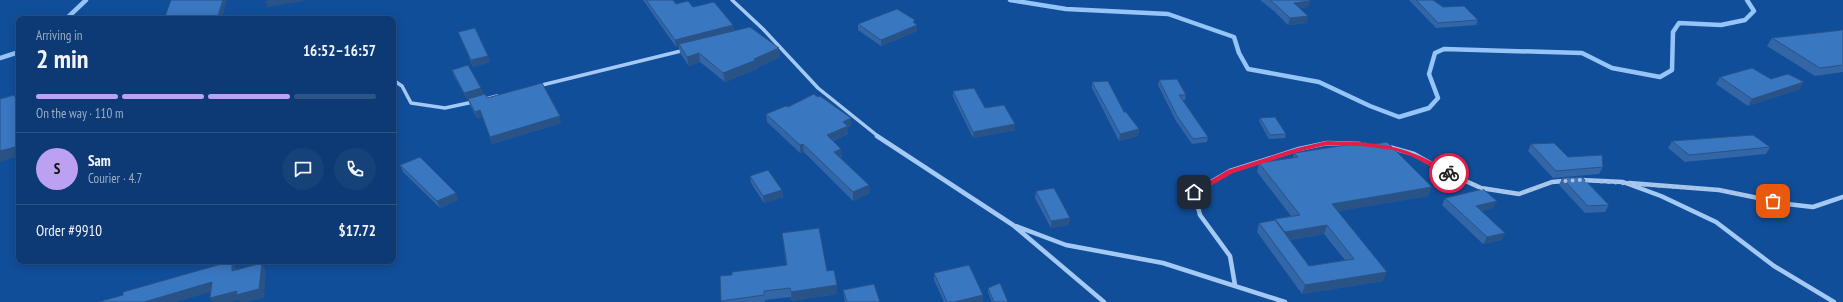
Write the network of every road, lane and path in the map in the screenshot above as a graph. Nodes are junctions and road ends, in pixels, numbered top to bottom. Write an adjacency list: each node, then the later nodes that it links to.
1 (732, 0): 2 (street)
2 (763, 29): 3 (street); 12 (street)
3 (758, 30)
4 (692, 48): 6 (street)
5 (396, 82): 7 (street)
6 (533, 87)
7 (504, 94)
8 (1367, 145): 13 (street)
9 (1381, 146): 10 (street)
10 (1623, 182): 11 (street); 16 (street)
11 (1843, 197)
12 (1013, 225): 13 (street); 14 (street)
13 (1235, 286): 15 (street)
14 (1104, 302)
15 (1285, 302)
16 (1834, 302)

